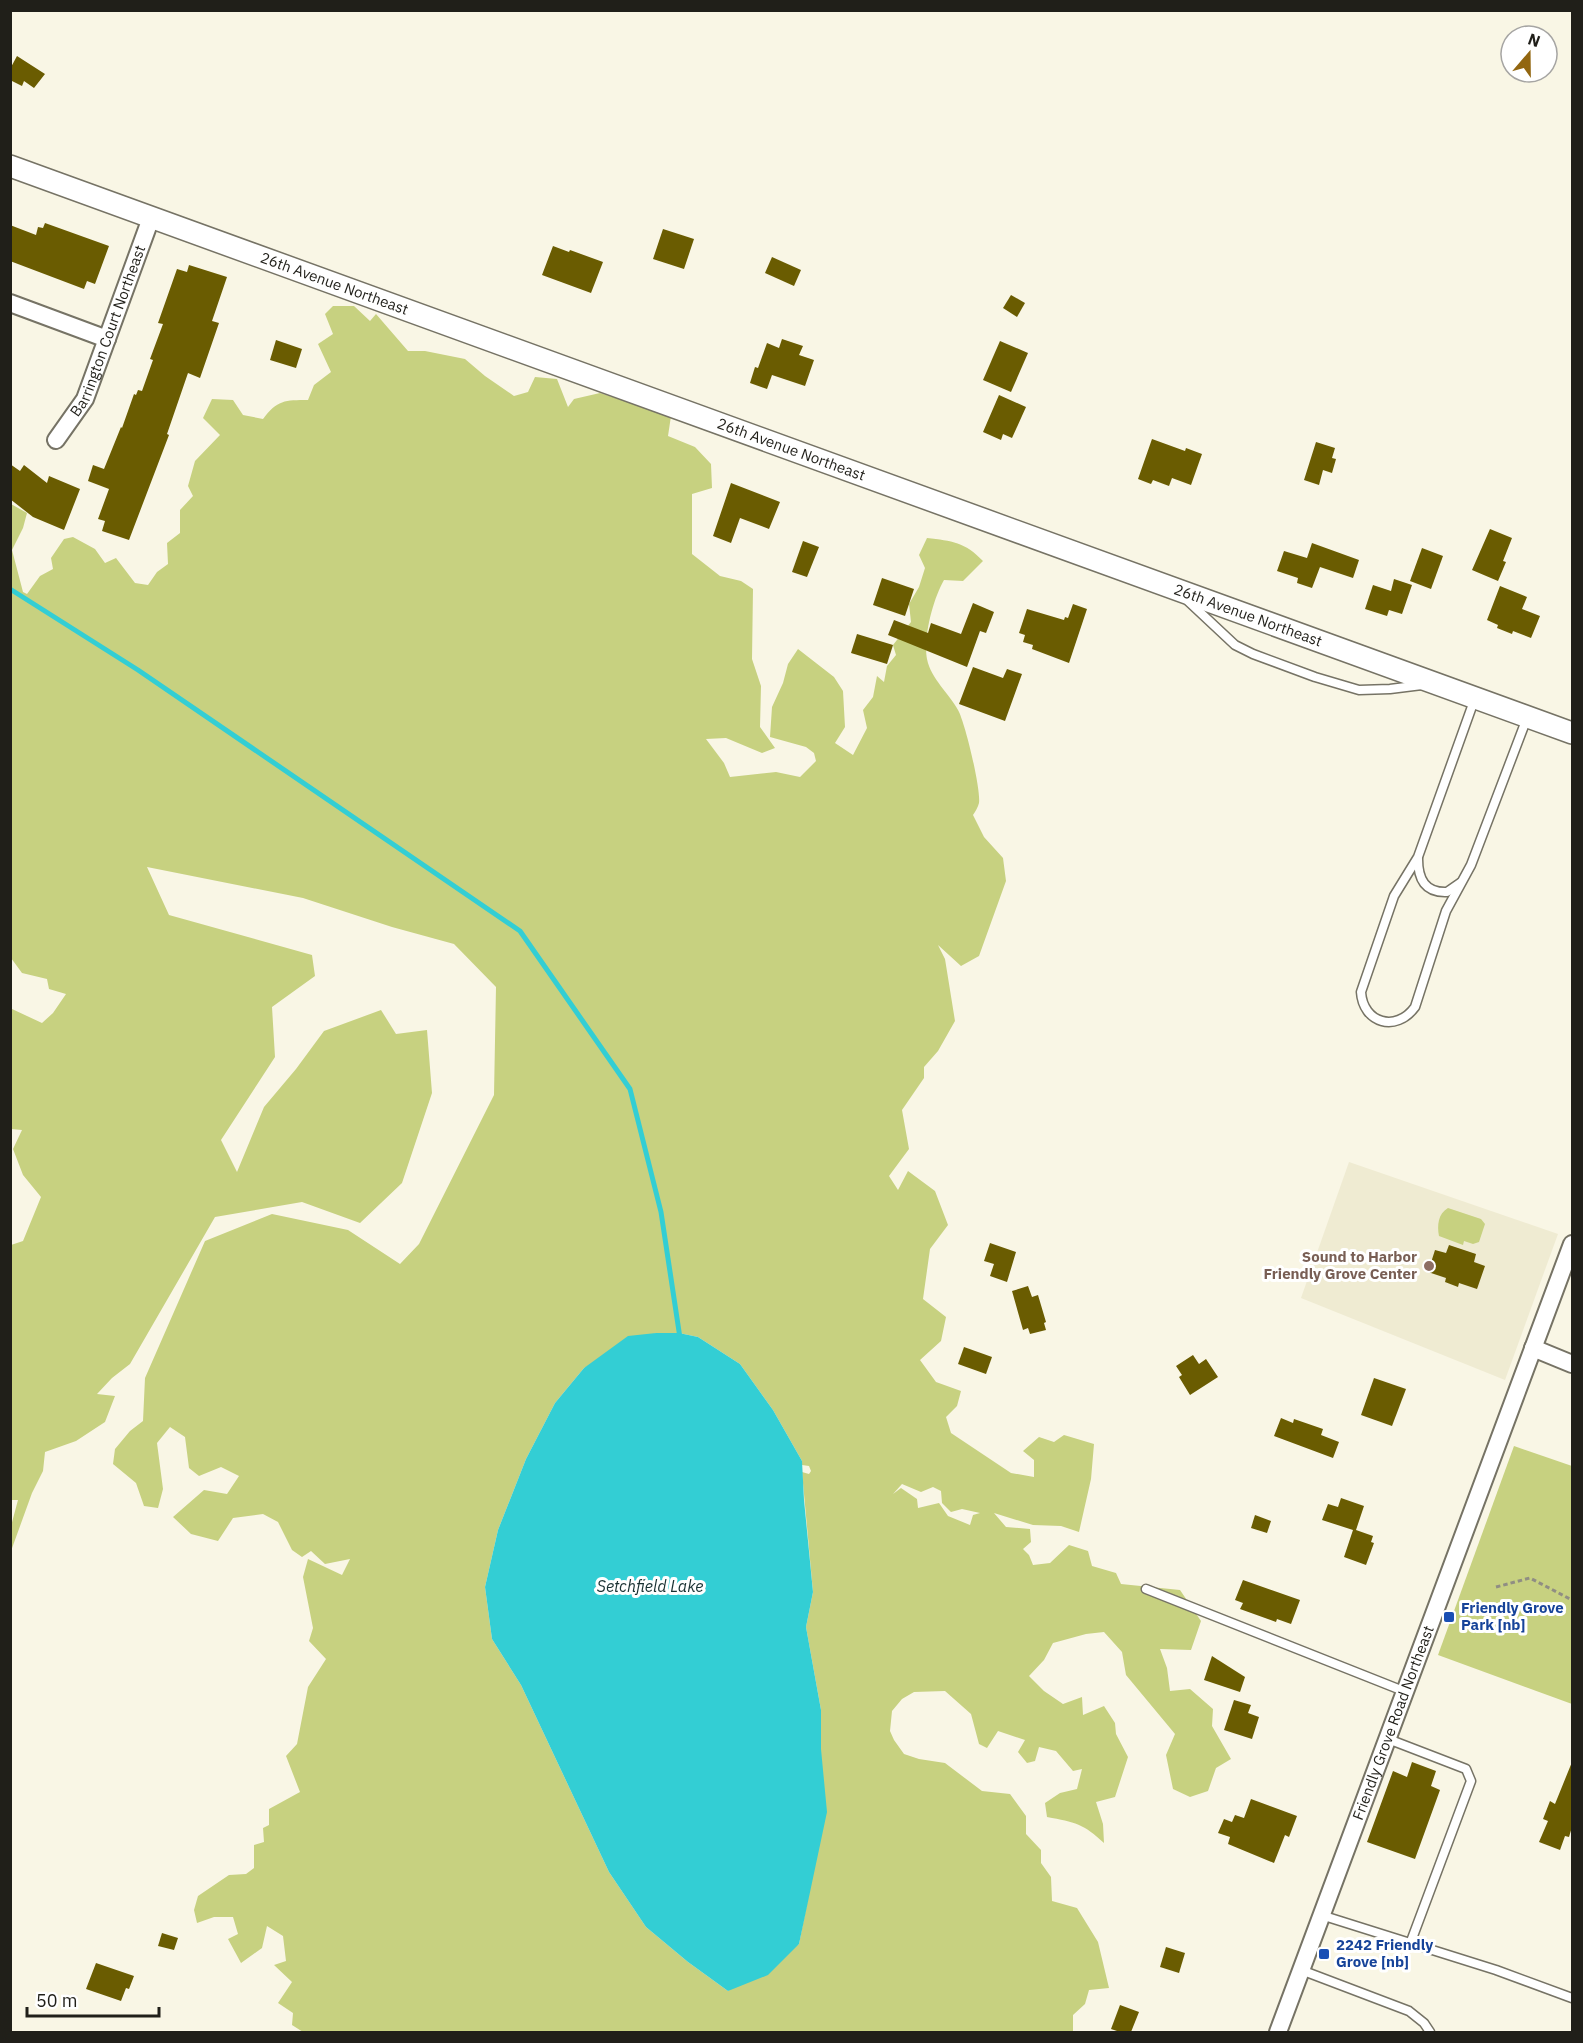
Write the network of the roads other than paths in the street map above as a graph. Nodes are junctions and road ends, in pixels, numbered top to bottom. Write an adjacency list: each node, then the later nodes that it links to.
1 (10, 166): 2 (street, 26th Avenue Northeast)
2 (151, 218): 4 (street, Barrington Court Northeast); 6 (street, 26th Avenue Northeast)
3 (10, 303): 4 (street)
4 (106, 339): 5 (street, Barrington Court Northeast)
5 (56, 440)
6 (1177, 590): 7 (street, 26th Avenue Northeast); 7 (lane)
7 (1437, 684): 8 (street, 26th Avenue Northeast)
8 (1475, 698): 9 (street, 26th Avenue Northeast); 11 (lane)
9 (1528, 717): 10 (street, 26th Avenue Northeast); 12 (lane)
10 (1572, 733)
11 (1418, 857): 12 (lane); 12 (lane)
12 (1462, 880)
13 (1572, 1244): 14 (street, Friendly Grove Road Northeast)
14 (1533, 1348): 15 (street); 17 (street, Friendly Grove Road Northeast)
15 (1572, 1364)
16 (1146, 1589): 17 (lane)
17 (1406, 1692): 18 (street, Friendly Grove Road Northeast)
18 (1388, 1738): 19 (street, Friendly Grove Road Northeast); 20 (lane)
19 (1321, 1915): 20 (lane); 21 (street, Friendly Grove Road Northeast)
20 (1410, 1944): 22 (lane)
21 (1301, 1970): 23 (street, Friendly Grove Road Northeast); 24 (lane)
22 (1572, 1998)
23 (1278, 2032)
24 (1430, 2032)

